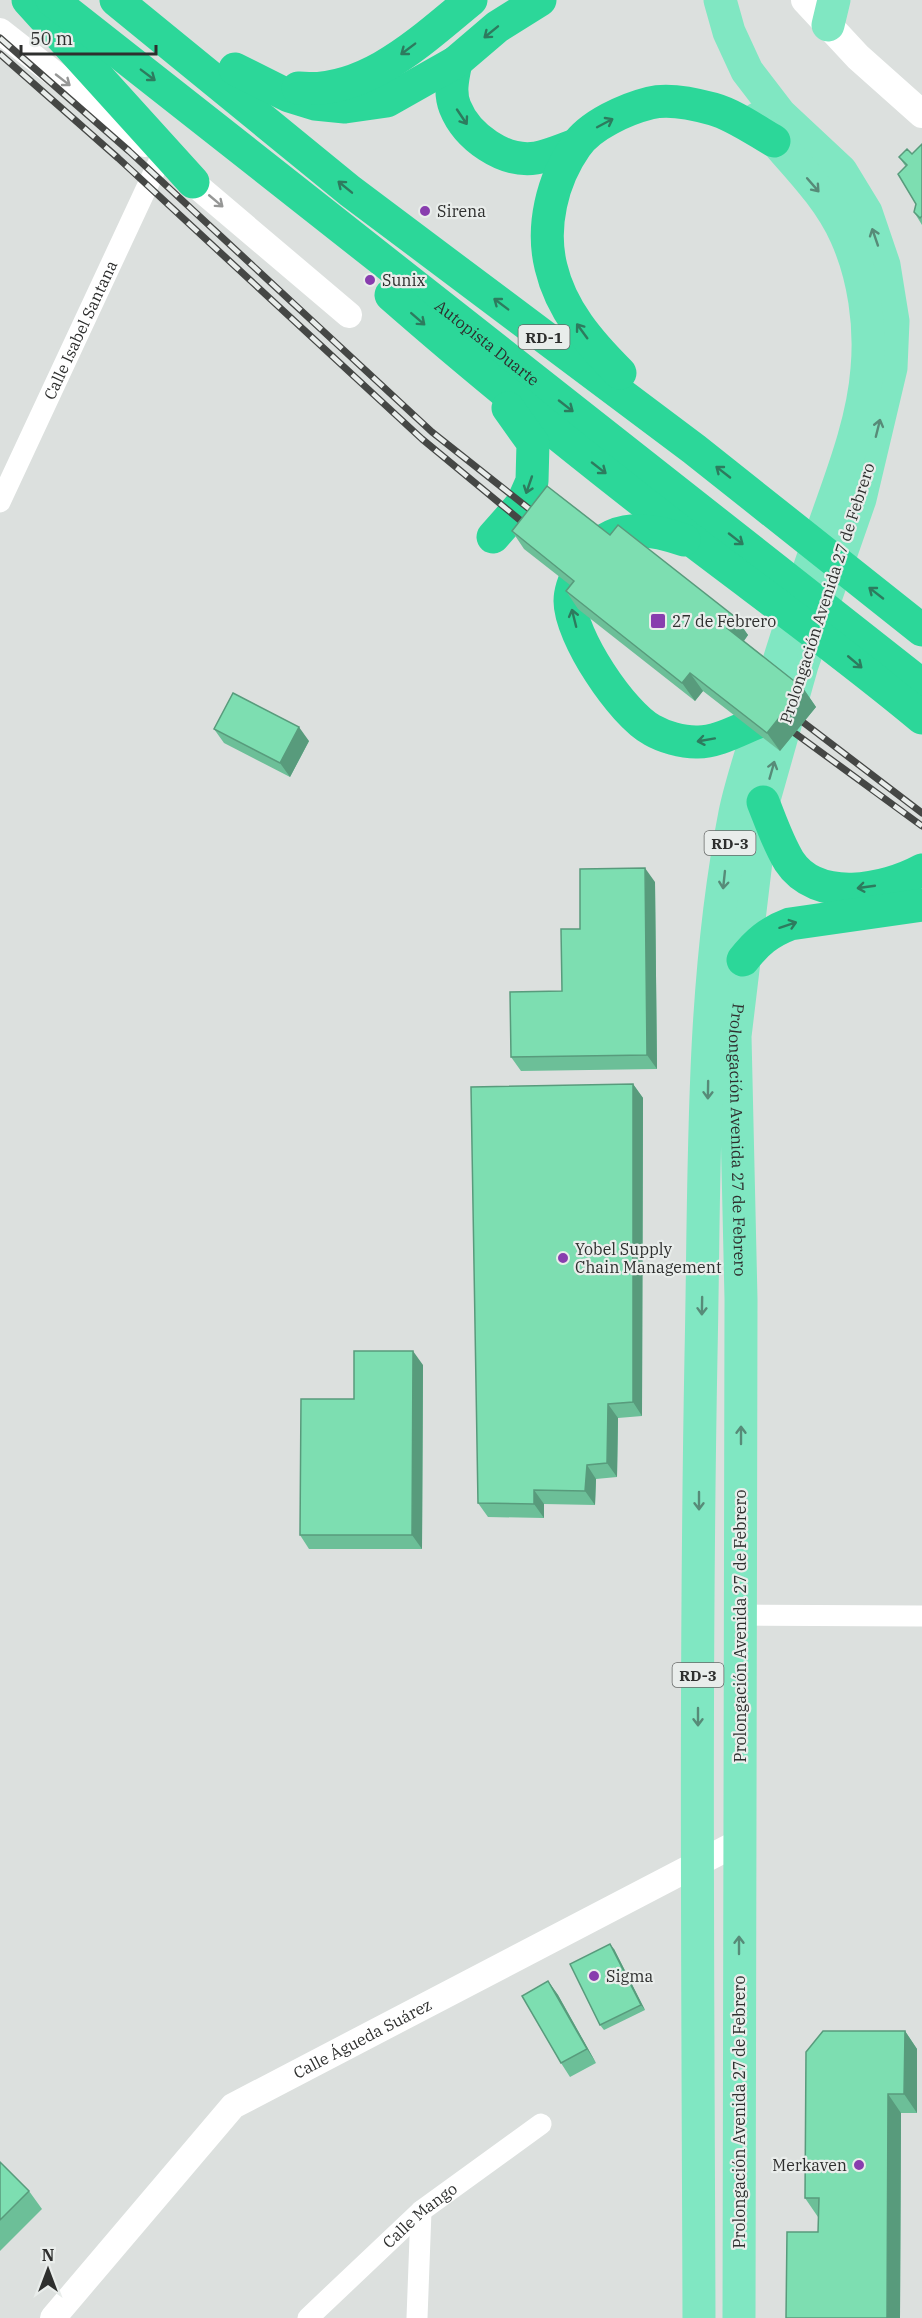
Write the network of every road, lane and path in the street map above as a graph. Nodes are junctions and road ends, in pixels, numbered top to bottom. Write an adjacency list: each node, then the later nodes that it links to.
1 (28, 0): 18 (highway)
2 (52, 0): 17 (highway, Autopista Duarte / RD-1, one-way to 17)
3 (116, 0): 10 (highway, RD-1)
4 (471, 0): 12 (highway, one-way to 12)
5 (540, 0): 11 (highway, one-way to 11)
6 (699, 0): 14 (main road, Prolongación Avenida 27 de Febrero)
7 (720, 0): 22 (main road, Prolongación Avenida 27 de Febrero, one-way to 7)
8 (817, 6): 13 (main road)
9 (0, 31): 16 (street, one-way to 16)
10 (167, 43): 12 (highway); 21 (highway, RD-1, one-way to 10)
11 (456, 62): 12 (highway); 15 (highway, one-way to 15)
12 (235, 69)
13 (922, 114)
14 (774, 141): 15 (highway, one-way to 14); 22 (main road, Prolongación Avenida 27 de Febrero, one-way to 22)
15 (576, 145): 21 (highway, one-way to 15)
16 (161, 157): 18 (street); 23 (street, Calle Isabel Santana)
17 (255, 162): 20 (highway, one-way to 20); 28 (highway, Autopista Duarte / RD-1, one-way to 28)
18 (193, 182): 19 (street, one-way to 19)
19 (349, 315)
20 (487, 380): 24 (highway, one-way to 24); 25 (highway, one-way to 25)
21 (694, 449): 26 (highway, RD-1, one-way to 21)
22 (844, 493): 27 (main road, Prolongación Avenida 27 de Febrero)
23 (0, 502)
24 (493, 537)
25 (700, 546): 29 (highway, one-way to 29); 30 (highway, one-way to 25)
26 (922, 630)
27 (786, 677): 30 (main road, Prolongación Avenida 27 de Febrero / RD-3); 31 (main road, Prolongación Avenida 27 de Febrero / RD-3, one-way to 27)
28 (922, 685)
29 (922, 718)
30 (761, 720): 36 (main road, Prolongación Avenida 27 de Febrero / RD-3, one-way to 36)
31 (763, 802): 32 (highway, one-way to 31); 34 (main road, Prolongación Avenida 27 de Febrero / RD-3)
32 (922, 870)
33 (922, 905): 34 (highway, one-way to 33)
34 (743, 960): 35 (main road, Prolongación Avenida 27 de Febrero / RD-3)
35 (738, 1255): 36 (main road); 37 (main road, Prolongación Avenida 27 de Febrero / RD-3, one-way to 35)
36 (703, 1256): 40 (main road, Prolongación Avenida 27 de Febrero / RD-3, one-way to 40)
37 (739, 1615): 38 (street); 39 (main road, Prolongación Avenida 27 de Febrero / RD-3)
38 (922, 1616)
39 (739, 1842): 40 (street, Calle Águeda Suárez); 47 (main road, Prolongación Avenida 27 de Febrero / RD-3, one-way to 39)
40 (696, 1864): 43 (street, Calle Águeda Suárez); 46 (main road, Prolongación Avenida 27 de Febrero / RD-3)
41 (541, 2124): 42 (street, Calle Mango)
42 (421, 2211): 44 (street, Calle Mango); 45 (street)
43 (53, 2318)
44 (308, 2318)
45 (417, 2318)
46 (699, 2318)
47 (739, 2318)

